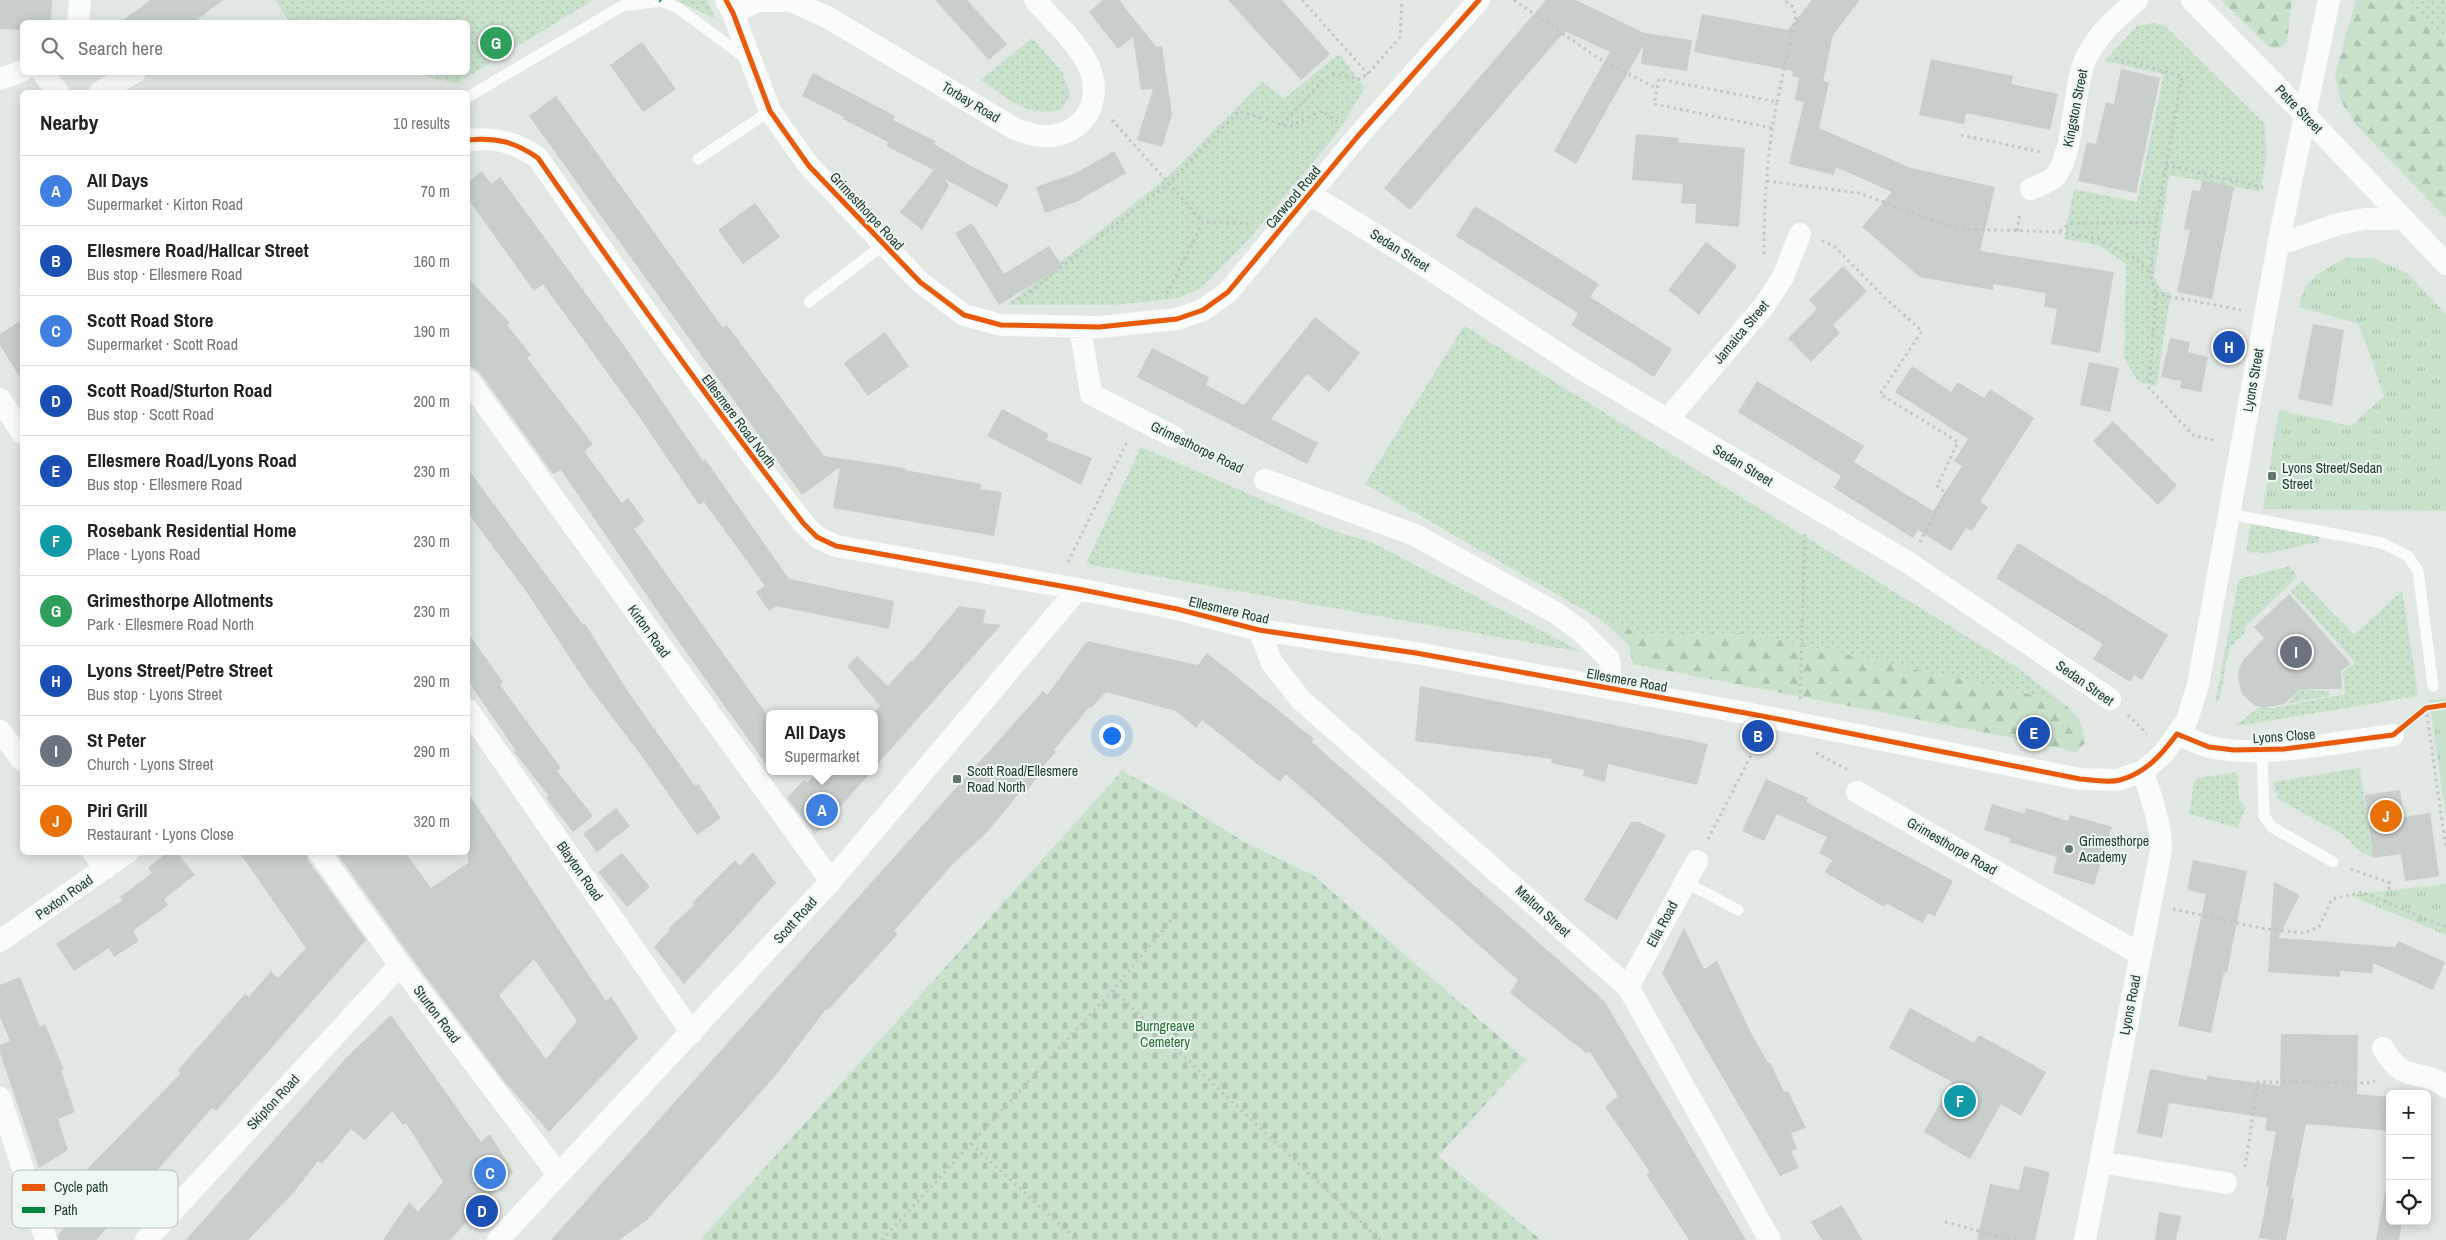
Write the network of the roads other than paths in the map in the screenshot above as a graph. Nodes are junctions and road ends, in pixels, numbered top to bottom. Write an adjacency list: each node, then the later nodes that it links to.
1 (80, 0): 8 (street)
2 (1035, 0): 7 (street, Torbay Road)
3 (2137, 0): 21 (street, Kingston Street)
4 (2192, 0): 18 (street, Petre Street)
5 (2329, 0): 18 (street, Lyons Street)
6 (1468, 3): 22 (street, Carwood Road)
7 (729, 7): 9 (street, Grimesthorpe Road)
8 (78, 20)
9 (752, 63): 16 (lane); 17 (street, Grimesthorpe Road)
10 (20, 72): 13 (street)
11 (44, 75): 14 (street)
12 (130, 75): 15 (street)
13 (0, 79)
14 (56, 90)
15 (104, 90)
16 (470, 97)
17 (770, 111): 20 (lane); 25 (street, Grimesthorpe Road)
18 (2306, 116): 23 (street, Petre Street); 26 (street, Lyons Street)
19 (470, 140): 37 (street, Ellesmere Road North)
20 (698, 159)
21 (2031, 189)
22 (1310, 194): 29 (street, Carwood Road); 32 (street, Sedan Street)
23 (2404, 219): 26 (street); 27 (street, Petre Street)
24 (1800, 234): 32 (street, Jamaica Street)
25 (883, 245): 28 (lane); 29 (street, Grimesthorpe Road)
26 (2278, 245): 36 (street, Lyons Street)
27 (2446, 264)
28 (809, 302)
29 (1080, 327): 34 (street, Grimesthorpe Road)
30 (470, 383): 56 (street, Kirton Road)
31 (0, 399): 33 (street)
32 (1666, 420): 41 (street, Sedan Street)
33 (14, 422)
34 (1174, 437)
35 (1265, 480): 40 (street)
36 (2229, 514): 39 (lane); 44 (street, Lyons Street)
37 (1078, 589): 38 (street, Ellesmere Road); 56 (street, Scott Road)
38 (1259, 630): 40 (street, Ellesmere Road); 62 (street, Malton Street)
39 (2433, 686)
40 (1612, 689): 49 (street, Ellesmere Road)
41 (2110, 699)
42 (470, 713): 63 (street, Blayton Road)
43 (0, 731): 48 (street)
44 (2178, 734): 46 (street, Lyons Close); 47 (street, Lyons Street)
45 (2393, 734): 46 (street, Lyons Close)
46 (2262, 750): 55 (lane)
47 (2164, 753): 49 (street, Ellesmere Road)
48 (20, 757)
49 (2142, 771): 60 (street, Lyons Road)
50 (1857, 792): 60 (street, Grimesthorpe Road)
51 (118, 855): 53 (street, Pexton Road)
52 (321, 855): 61 (street, Sturton Road)
53 (99, 861): 59 (street, Pexton Road)
54 (1697, 861): 57 (street, Ella Road)
55 (2333, 862)
56 (831, 881): 63 (street, Scott Road)
57 (1685, 882): 58 (lane); 62 (street, Ella Road)
58 (1738, 910)
59 (0, 941)
60 (2140, 954): 67 (street, Lyons Road)
61 (400, 965): 69 (street, Sturton Road); 71 (street, Skipton Road)
62 (1628, 987): 77 (street, Malton Street)
63 (692, 1033): 69 (street, Scott Road)
64 (2383, 1048): 65 (street)
65 (2446, 1087)
66 (0, 1098): 68 (street)
67 (2100, 1162): 70 (street); 78 (street, Lyons Road)
68 (23, 1170)
69 (558, 1174): 76 (street, Scott Road)
70 (2226, 1183)
71 (178, 1205)
72 (42, 1228): 74 (street)
73 (157, 1228): 75 (street, Skipton Road)
74 (46, 1240)
75 (146, 1240)
76 (498, 1240)
77 (1770, 1240)
78 (2085, 1240)

